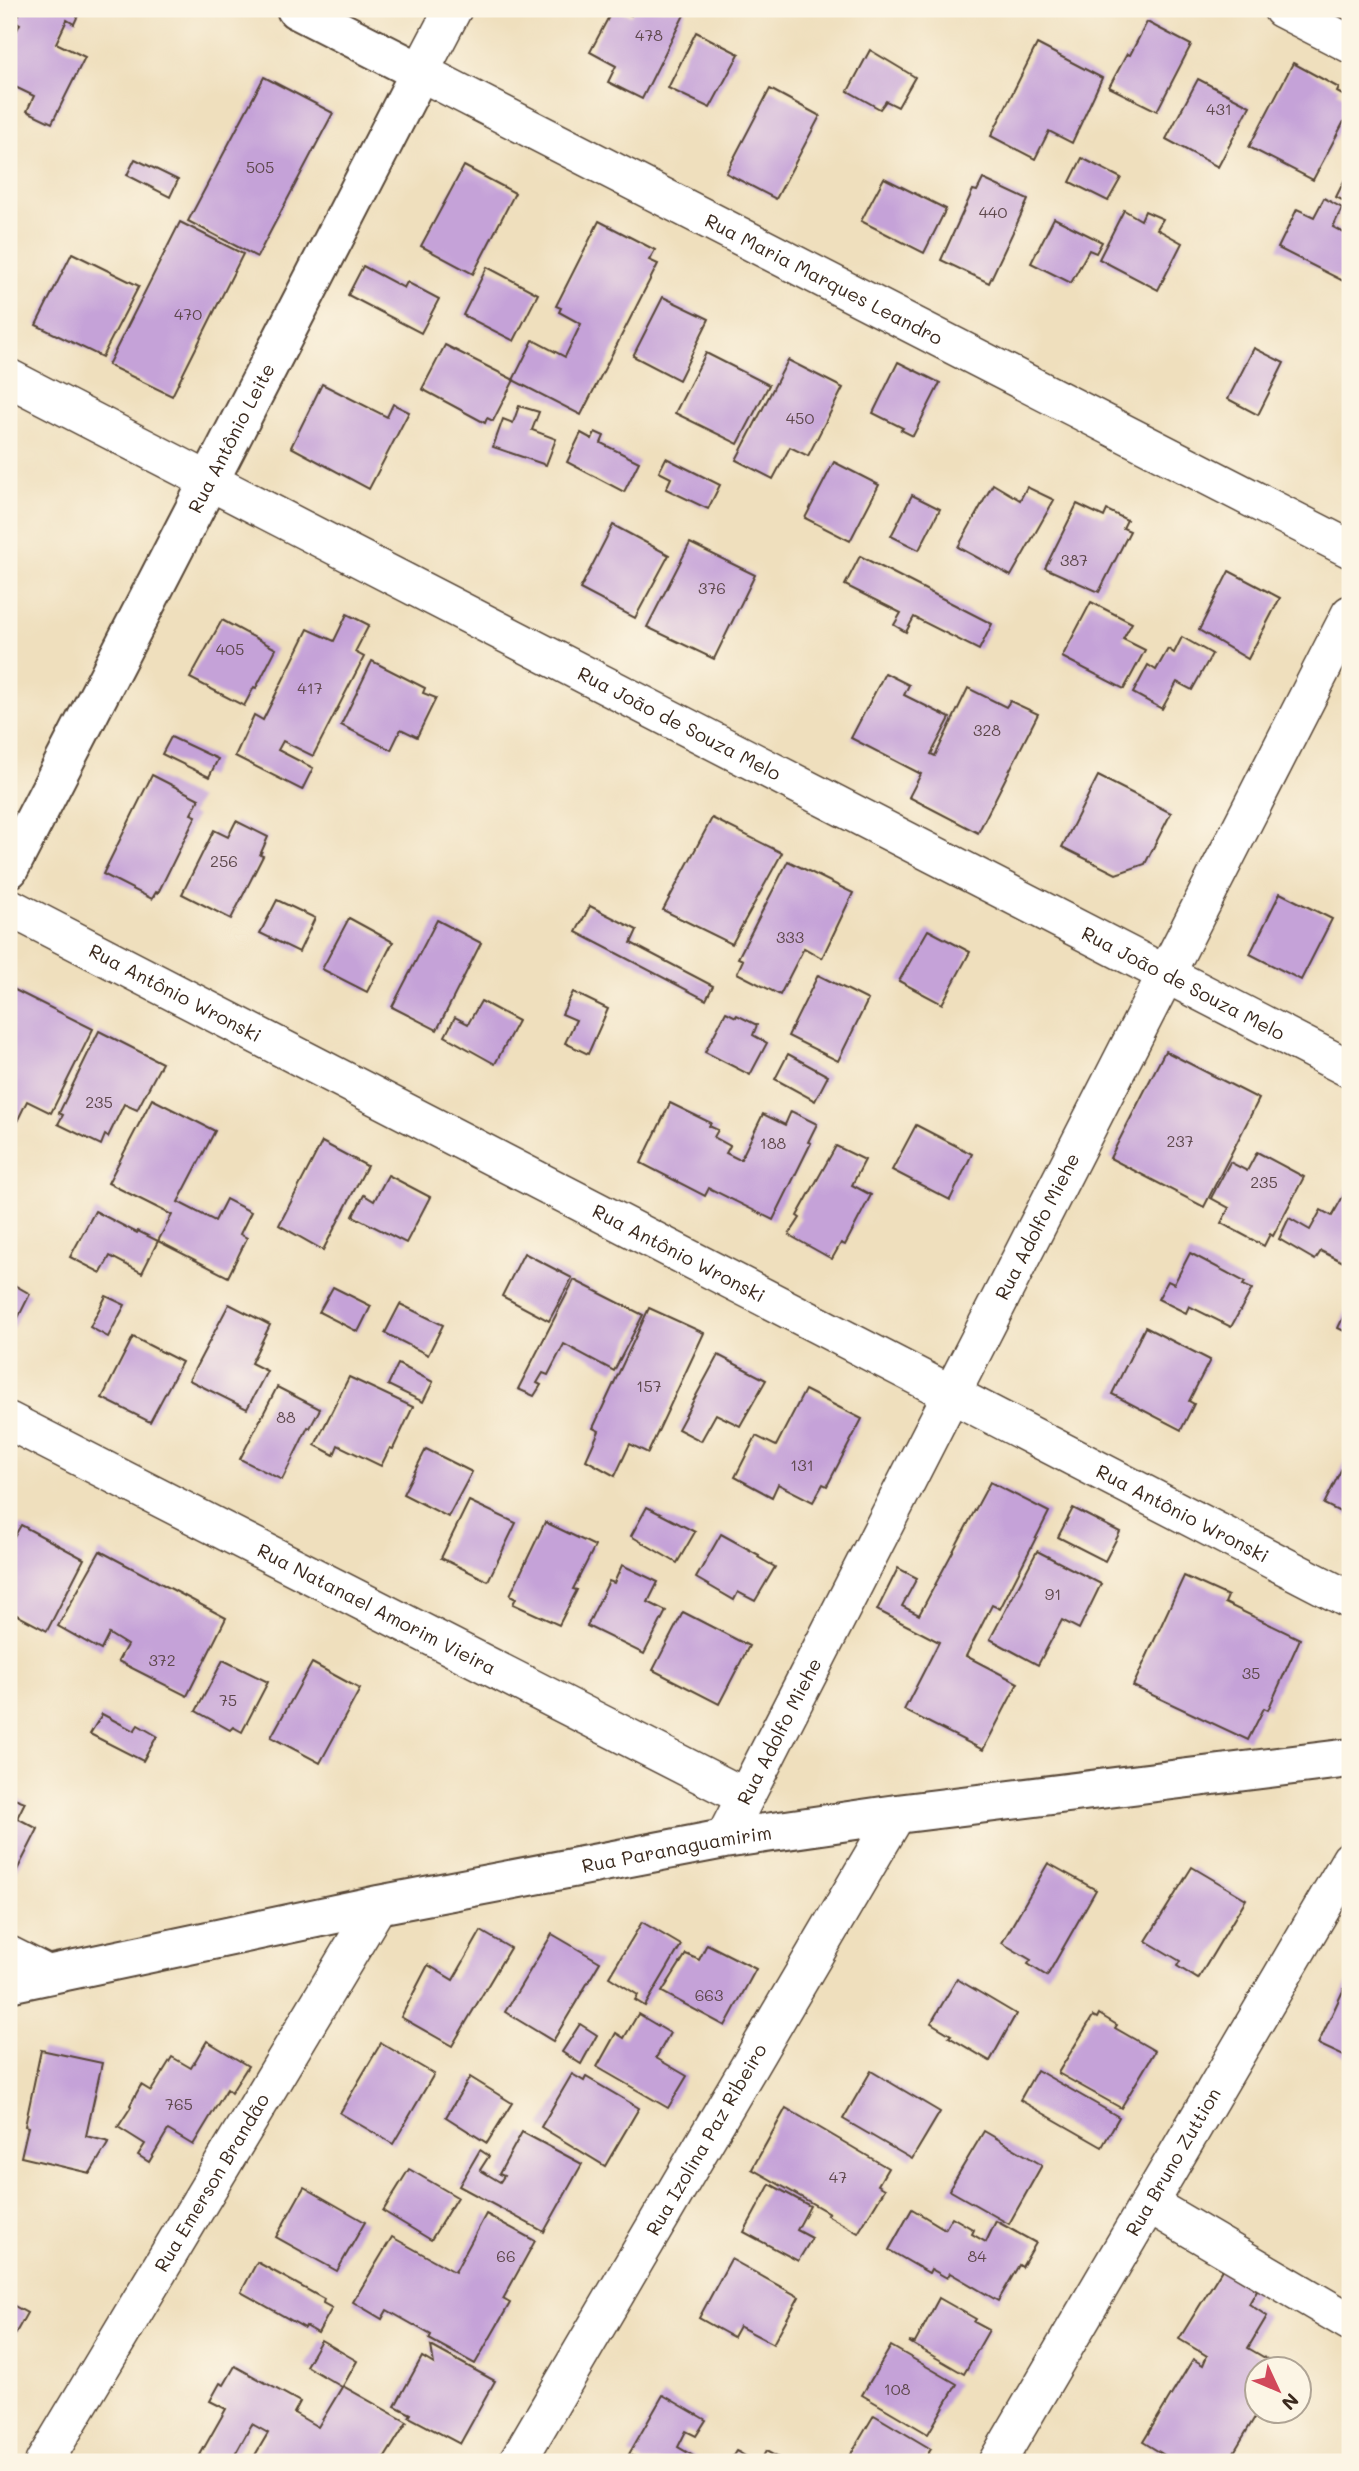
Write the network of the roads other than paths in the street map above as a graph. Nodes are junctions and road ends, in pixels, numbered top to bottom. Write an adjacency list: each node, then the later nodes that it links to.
1 (296, 9): 5 (street, Rua Maria Marques Leandro)
2 (453, 9): 5 (street, Rua Antônio Leite)
3 (1282, 9): 4 (street)
4 (1350, 44)
5 (420, 72): 7 (street, Rua Antônio Leite); 8 (street, Rua Maria Marques Leandro)
6 (9, 379): 7 (street, Rua João de Souza Melo)
7 (209, 482): 10 (street, Rua Antônio Leite); 12 (street, Rua João de Souza Melo)
8 (1350, 549)
9 (1350, 614): 12 (street, Rua Adolfo Miehe)
10 (9, 869)
11 (9, 907): 14 (street, Rua Antônio Wronski)
12 (1166, 974): 13 (street, Rua João de Souza Melo); 14 (street, Rua Adolfo Miehe)
13 (1350, 1069)
14 (952, 1394): 16 (street, Rua Antônio Wronski); 18 (street, Rua Adolfo Miehe)
15 (9, 1421): 18 (street, Rua Natanael Amorim Vieira)
16 (1350, 1600)
17 (1350, 1758): 19 (street, Rua Paranaguamirim)
18 (746, 1797): 20 (street, Rua Adolfo Miehe)
19 (897, 1814): 20 (street, Rua Paranaguamirim); 29 (street, Rua Izolina Paz Ribeiro)
20 (724, 1839): 22 (street, Rua Paranaguamirim)
21 (1350, 1860): 26 (street, Rua Bruno Zuttion)
22 (378, 1905): 24 (street, Rua Paranaguamirim); 28 (street, Rua Emerson Brandão)
23 (9, 1955): 24 (street)
24 (47, 1974): 25 (street, Rua Paranaguamirim)
25 (9, 1983)
26 (1149, 2204): 27 (street); 30 (street, Rua Bruno Zuttion)
27 (1350, 2322)
28 (44, 2462)
29 (517, 2462)
30 (997, 2462)

